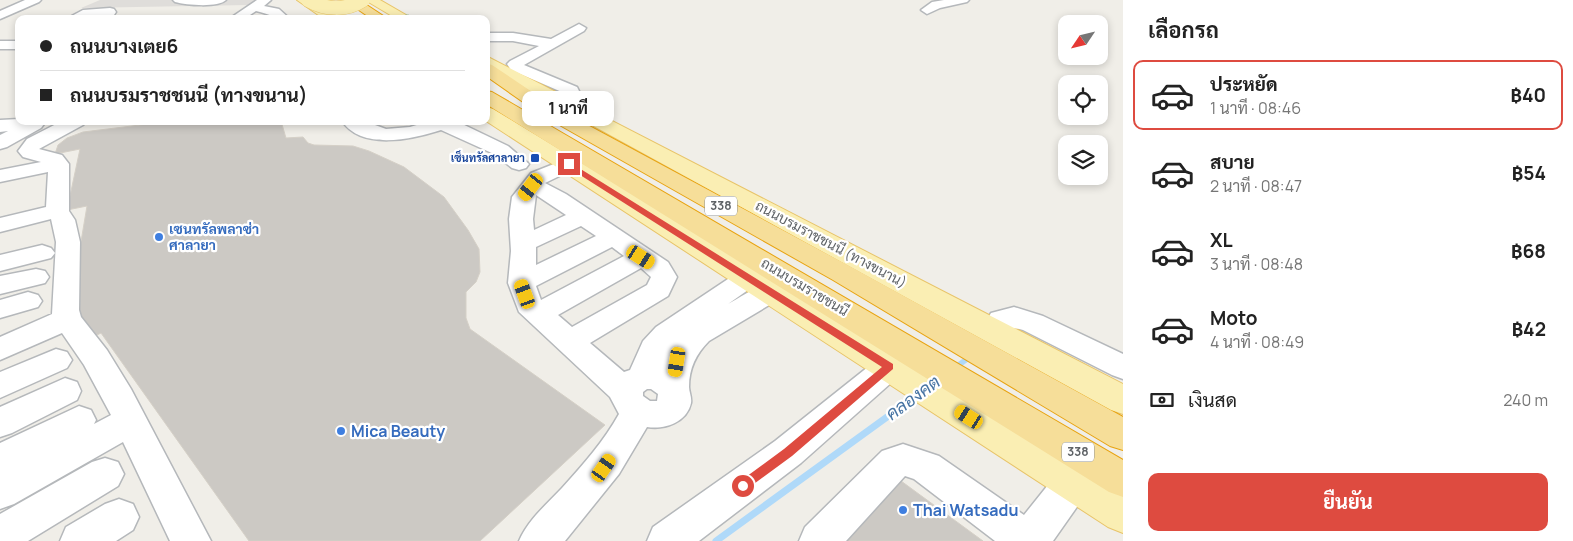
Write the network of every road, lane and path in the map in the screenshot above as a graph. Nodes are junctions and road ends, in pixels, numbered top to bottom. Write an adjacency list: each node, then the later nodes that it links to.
1 (35, 0): 14 (street)
2 (179, 0): 3 (street)
3 (220, 0)
4 (303, 0): 17 (main road)
5 (308, 0): 8 (main road, bridge)
6 (326, 0): 18 (highway)
7 (350, 0): 19 (highway)
8 (363, 0)
9 (371, 0): 20 (main road)
10 (963, 0): 11 (street)
11 (927, 10)
12 (110, 12): 15 (street)
13 (259, 12): 16 (street)
14 (0, 15)
15 (81, 15)
16 (279, 15)
17 (327, 15)
18 (350, 15)
19 (375, 15)
20 (404, 15)
21 (579, 28): 25 (street)
22 (490, 32): 24 (street)
23 (490, 36): 24 (street)
24 (516, 37): 25 (street)
25 (553, 44): 31 (street)
26 (0, 45): 27 (street)
27 (15, 45)
28 (490, 63): 65 (main road, ถนนบรมราชชนนี (ทางขนาน) / 338)
29 (490, 71): 33 (highway)
30 (490, 80): 33 (highway, ถนนบรมราชชนนี / 338)
31 (571, 91)
32 (490, 98): 81 (highway, ถนนบรมราชชนนี / 338)
33 (549, 111): 65 (highway, ถนนบรมราชชนนี / 338)
34 (490, 115): 43 (main road, 338)
35 (47, 125): 40 (street)
36 (69, 125): 41 (street)
37 (356, 125): 38 (street)
38 (437, 125)
39 (443, 125): 42 (street)
40 (1, 140)
41 (52, 160): 44 (street); 45 (street); 53 (street)
42 (519, 164)
43 (569, 164): 46 (street); 60 (main road, 338)
44 (0, 165)
45 (0, 176)
46 (531, 187): 48 (street); 51 (street)
47 (0, 192): 53 (street)
48 (558, 200): 50 (street); 51 (street)
49 (0, 207): 53 (street)
50 (583, 216): 54 (street); 56 (street)
51 (521, 219): 56 (street)
52 (0, 224): 53 (street)
53 (39, 237): 55 (street); 58 (street); 61 (street); 62 (street); 64 (street)
54 (613, 237): 57 (street); 59 (street)
55 (0, 242)
56 (523, 244): 59 (street)
57 (641, 257): 63 (street); 66 (street)
58 (0, 263)
59 (521, 283): 63 (street)
60 (760, 284): 72 (main road, 338); 74 (street)
61 (0, 285)
62 (0, 309)
63 (538, 314): 66 (street)
64 (67, 319): 67 (street); 76 (street)
65 (977, 327): 70 (highway, ถนนบรมราชชนนี / 338); 71 (street)
66 (576, 337): 74 (street)
67 (14, 338): 68 (street)
68 (0, 349)
69 (56, 360): 73 (street)
70 (1019, 360): 75 (main road, 338); 78 (highway, ถนนบรมราชชนนี / 338)
71 (1123, 367)
72 (894, 370): 82 (main road, 338); 90 (street)
73 (0, 386)
74 (644, 390): 89 (street)
75 (1123, 400)
76 (131, 421): 83 (street); 88 (street)
77 (0, 422): 79 (street)
78 (1123, 435)
79 (0, 460)
80 (106, 474): 86 (street)
81 (1123, 480)
82 (1073, 482): 84 (main road, 338); 92 (street)
83 (0, 492)
84 (1123, 514)
85 (119, 517): 87 (street)
86 (0, 536)
87 (80, 541)
88 (191, 541)
89 (539, 541)
90 (667, 541)
91 (819, 541): 92 (street)
92 (1028, 541)

